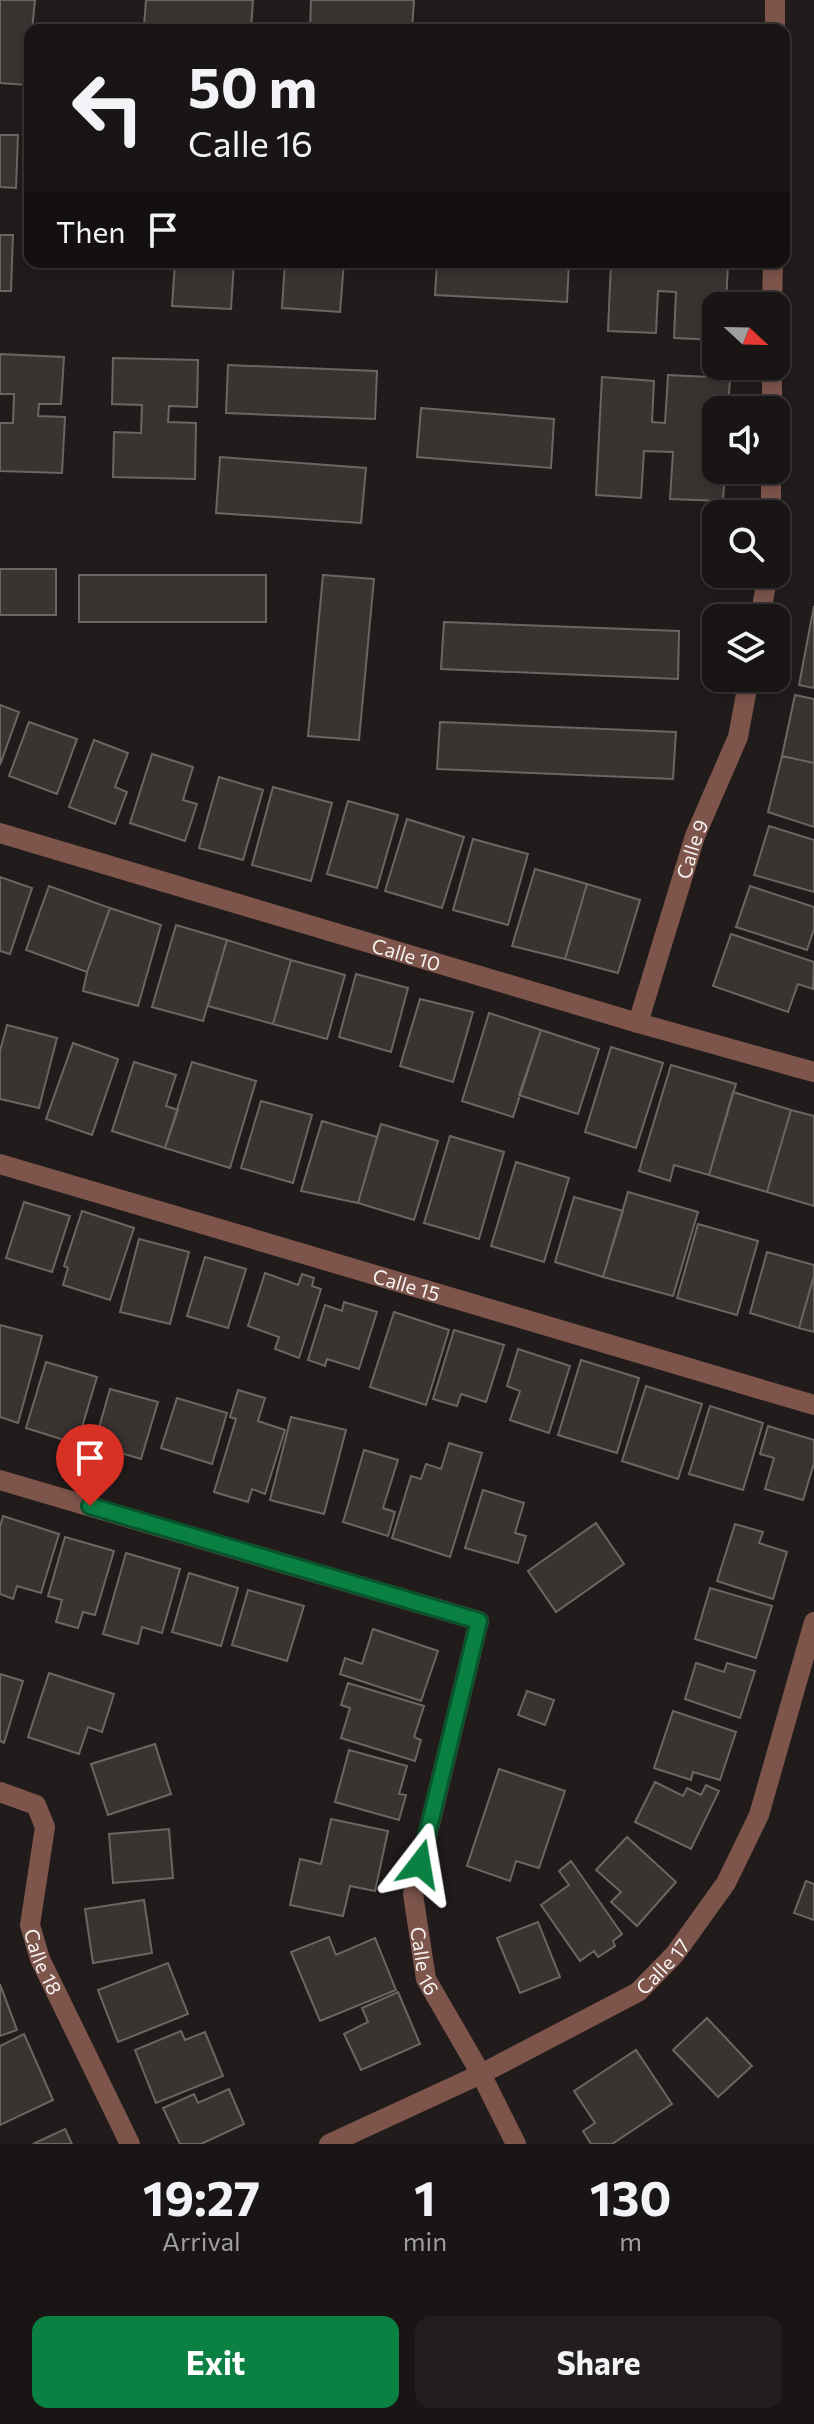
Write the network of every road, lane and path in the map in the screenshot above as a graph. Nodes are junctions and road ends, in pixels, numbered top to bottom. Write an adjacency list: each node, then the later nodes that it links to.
1 (775, 0): 2 (street)
2 (775, 24)
3 (773, 268): 4 (street)
4 (772, 292)
5 (746, 692): 7 (street, Calle 9)
6 (0, 833): 7 (street, Calle 10)
7 (638, 1023): 8 (street, Calle 10)
8 (814, 1072)
9 (0, 1164): 10 (street, Calle 15)
10 (814, 1405)
11 (0, 1480): 14 (street, Calle 16)
12 (814, 1622): 14 (street, Calle 17)
13 (0, 1792): 15 (street, Calle 18)
14 (481, 2074): 16 (street, Calle 17); 17 (street)
15 (130, 2144)
16 (329, 2144)
17 (516, 2144)

